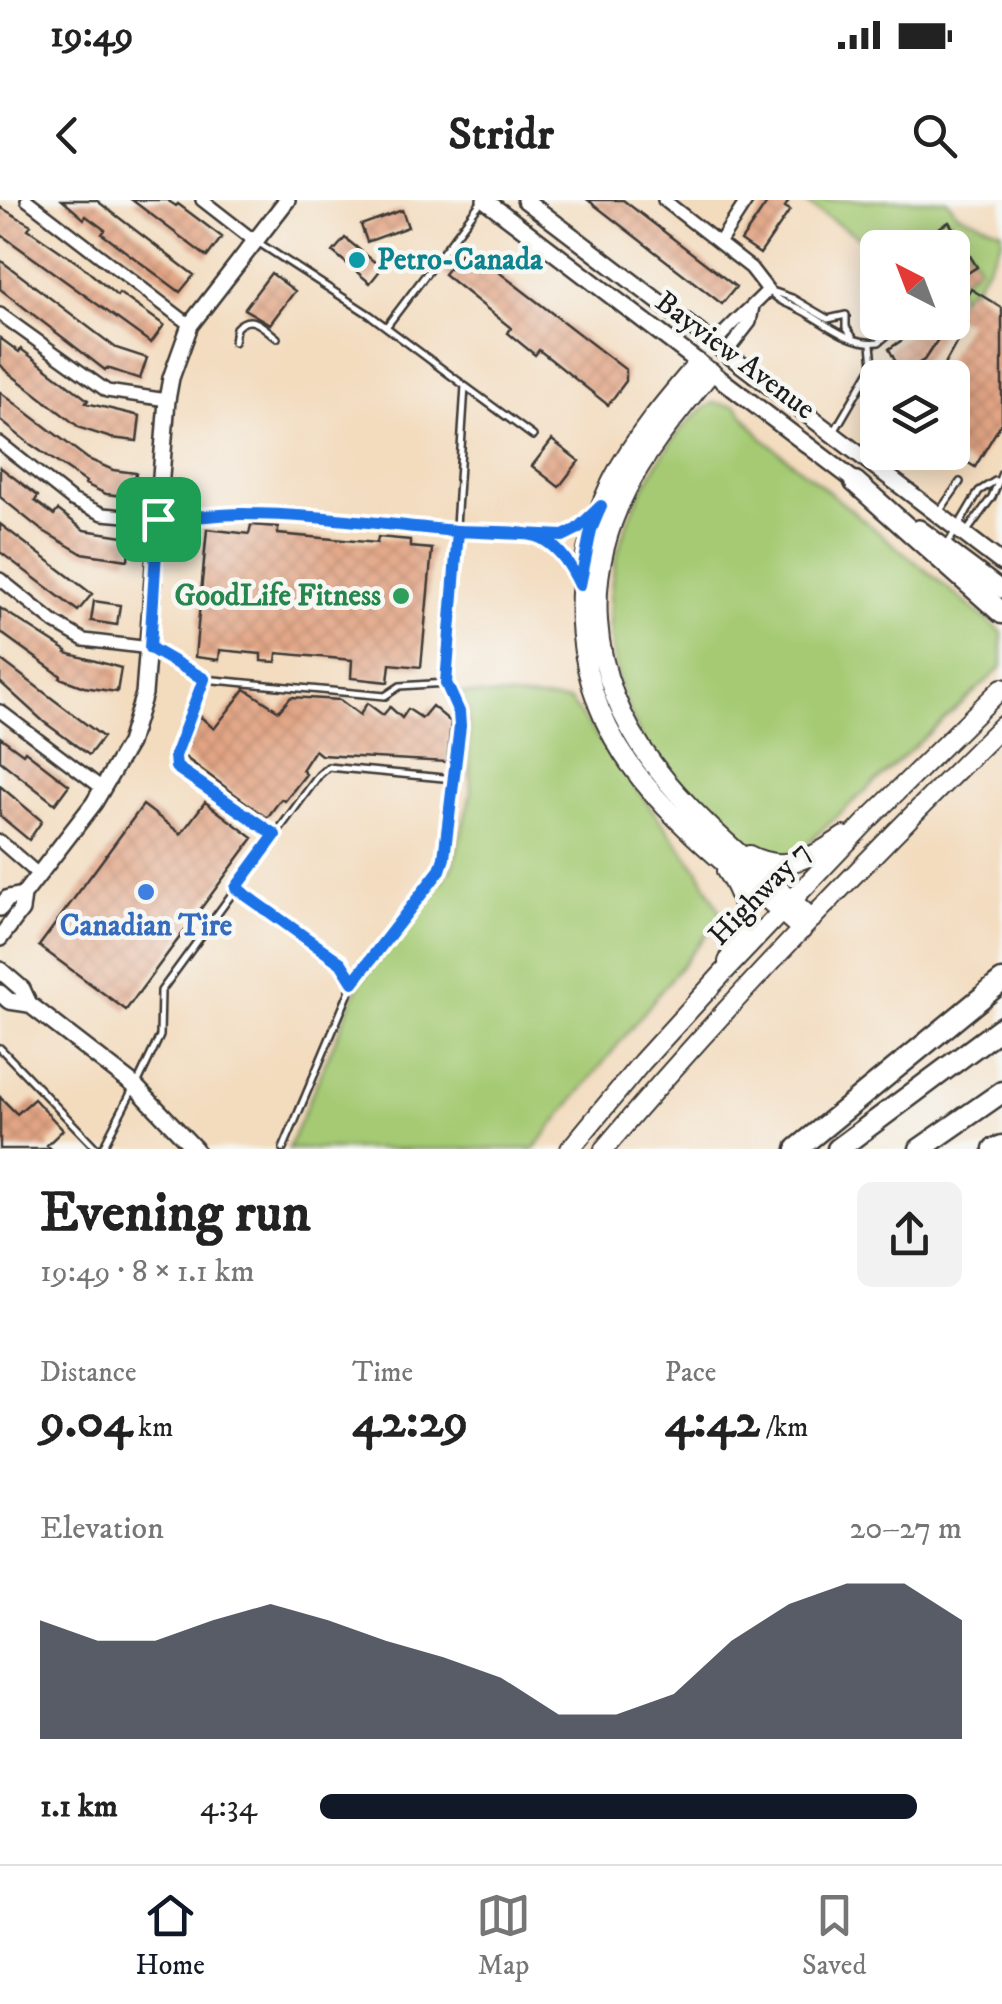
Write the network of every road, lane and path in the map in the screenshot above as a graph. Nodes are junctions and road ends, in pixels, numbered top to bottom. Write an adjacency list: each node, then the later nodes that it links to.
1 (27, 200): 12 (street)
2 (202, 200): 8 (street)
3 (286, 200): 8 (main road)
4 (484, 200): 13 (lane); 20 (main road, Bayview Avenue)
5 (525, 200): 19 (main road, Bayview Avenue)
6 (664, 200): 9 (street)
7 (746, 200): 9 (street)
8 (256, 242): 12 (main road); 13 (lane)
9 (719, 243): 10 (street)
10 (768, 290): 15 (lane); 15 (lane); 19 (street)
11 (0, 314): 22 (street)
12 (190, 324): 22 (main road)
13 (386, 327): 21 (lane)
14 (277, 338): 17 (lane)
15 (854, 338): 18 (lane)
16 (878, 340): 18 (lane)
17 (234, 342)
18 (871, 343): 23 (lane)
19 (719, 350): 20 (main road); 23 (main road, Bayview Avenue)
20 (705, 367): 27 (main road, Bayview Avenue); 29 (main road); 52 (main road)
21 (465, 386): 24 (lane); 32 (lane)
22 (168, 400): 31 (main road)
23 (832, 435): 30 (main road, Bayview Avenue)
24 (533, 436)
25 (0, 443): 31 (street)
26 (1000, 476): 33 (lane); 33 (lane)
27 (855, 482): 35 (main road, Bayview Avenue); 40 (highway)
28 (960, 482): 30 (lane)
29 (601, 506): 34 (lane); 38 (main road)
30 (937, 514): 33 (main road, Bayview Avenue)
31 (158, 519): 32 (lane); 41 (main road)
32 (458, 531): 34 (lane); 43 (lane)
33 (960, 531): 35 (lane); 36 (main road, Bayview Avenue)
34 (539, 537): 38 (lane)
35 (946, 548): 39 (main road, Bayview Avenue)
36 (1002, 563)
37 (0, 579): 41 (street)
38 (580, 585): 52 (main road)
39 (1002, 590)
40 (1002, 613)
41 (150, 648): 42 (lane); 48 (main road)
42 (204, 679): 43 (lane); 50 (lane)
43 (446, 683): 47 (lane)
44 (1002, 688): 49 (main road, Highway 7)
45 (0, 710): 48 (street)
46 (1002, 726): 58 (main road, Highway 7)
47 (454, 778): 50 (lane); 63 (lane)
48 (102, 788): 53 (main road)
49 (870, 818): 52 (main road); 56 (main road, Highway 7)
50 (275, 835): 54 (lane)
51 (0, 841): 53 (street)
52 (718, 844): 56 (main road); 61 (main road)
53 (39, 875): 55 (main road)
54 (236, 888): 63 (lane); 68 (lane)
55 (23, 895): 57 (main road); 59 (main road)
56 (788, 907): 58 (main road); 61 (main road, Highway 7)
57 (0, 908)
58 (807, 925): 75 (main road, Highway 7)
59 (0, 938)
60 (0, 970): 65 (main road)
61 (724, 972): 74 (main road, Highway 7)
62 (1002, 981): 76 (highway)
63 (353, 982): 73 (lane)
64 (0, 994): 65 (main road)
65 (29, 1004): 68 (main road)
66 (1002, 1027): 77 (highway)
67 (0, 1048): 71 (lane)
68 (135, 1086): 71 (lane); 72 (main road)
69 (1002, 1092): 78 (highway)
70 (1002, 1146): 79 (highway)
71 (99, 1149)
72 (195, 1149)
73 (283, 1149)
74 (570, 1149)
75 (604, 1149)
76 (797, 1149)
77 (838, 1149)
78 (920, 1149)
79 (994, 1149)

